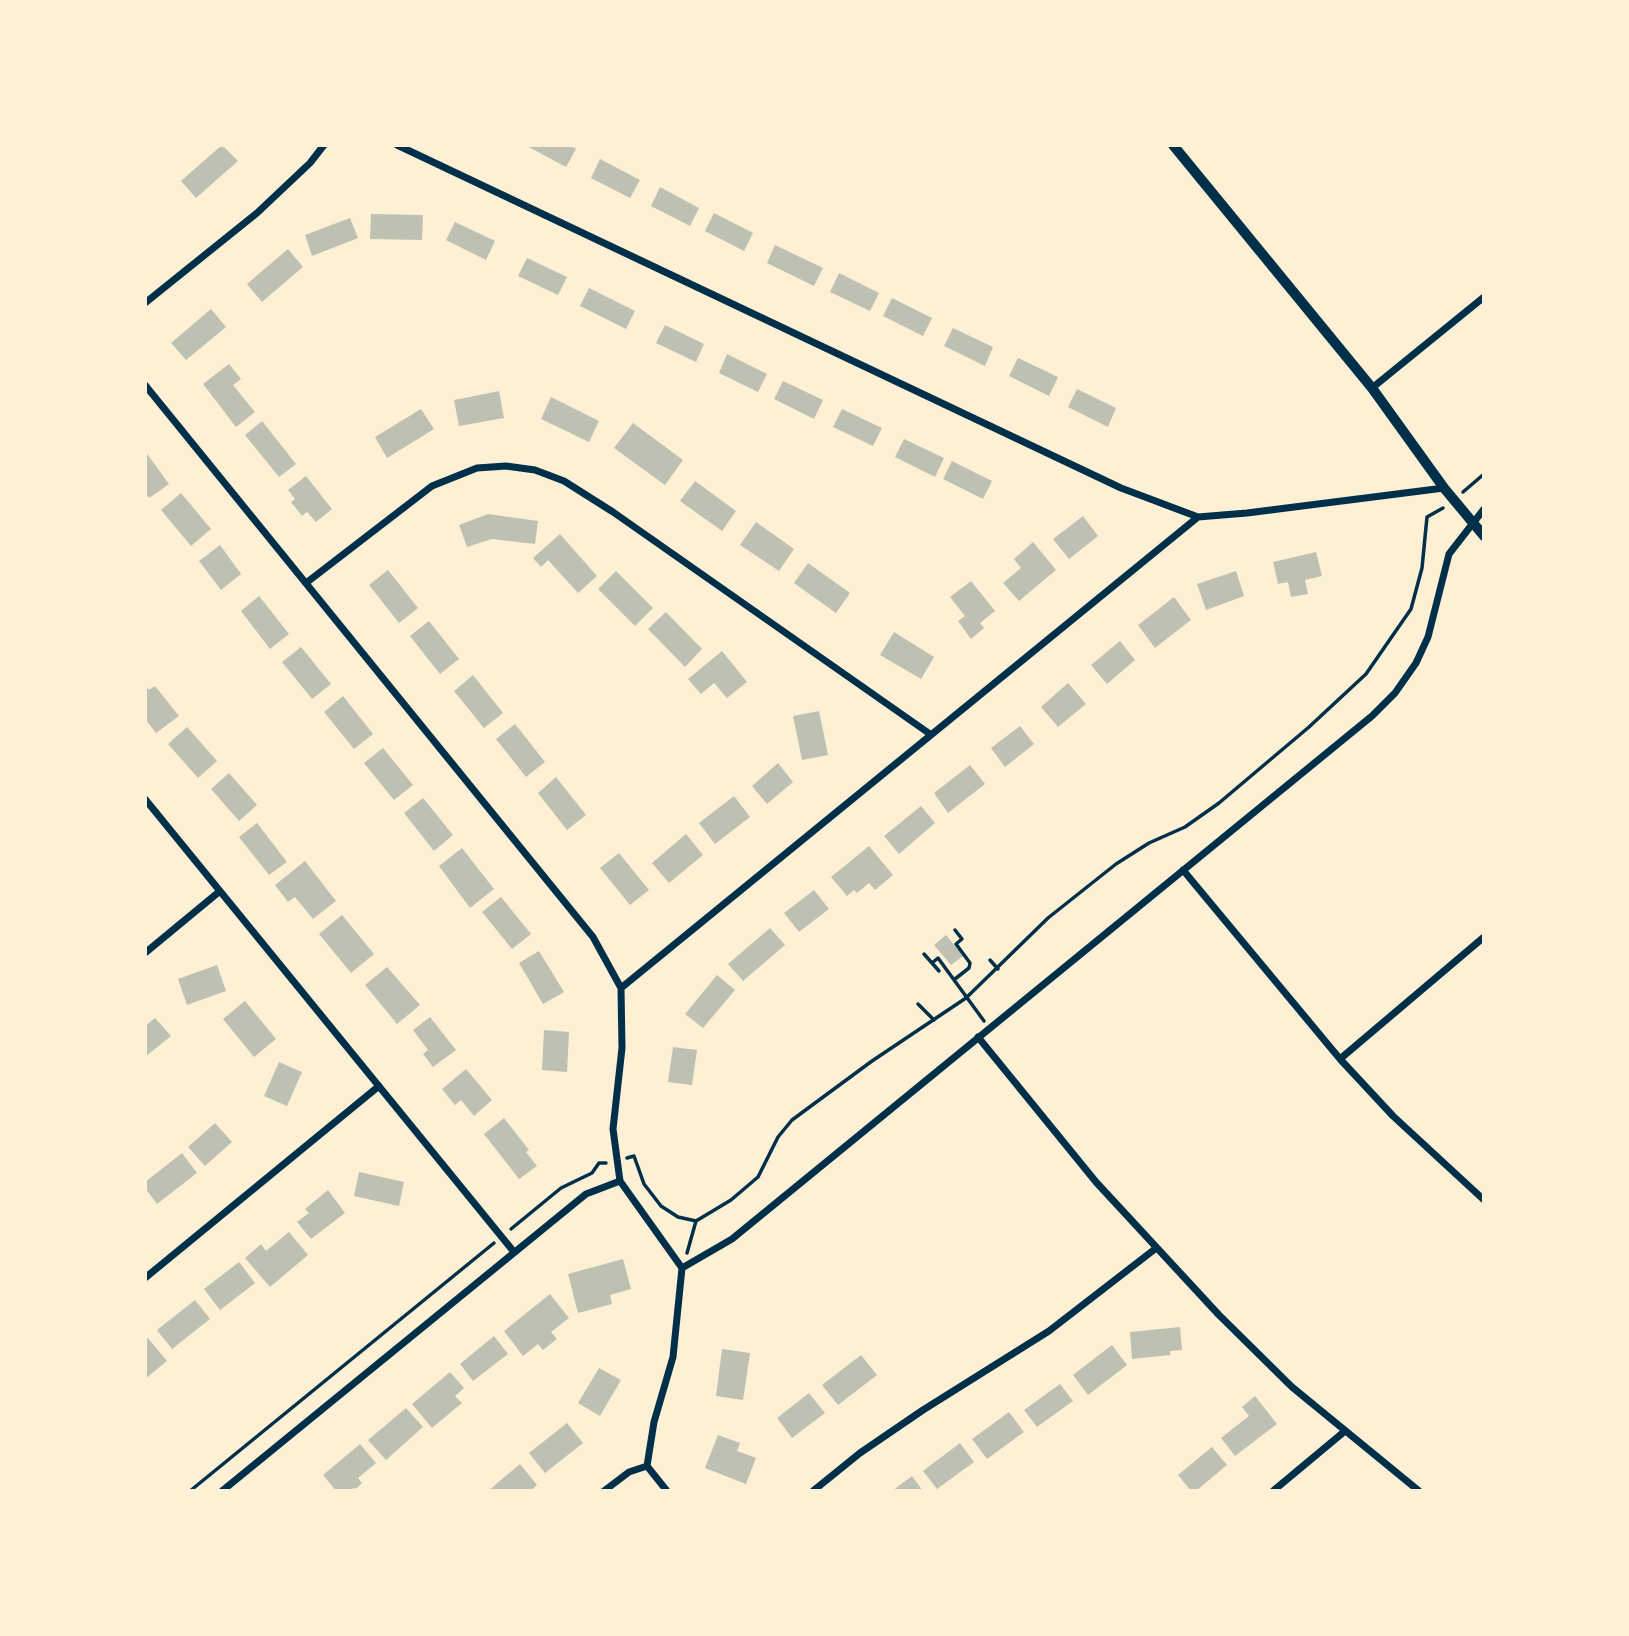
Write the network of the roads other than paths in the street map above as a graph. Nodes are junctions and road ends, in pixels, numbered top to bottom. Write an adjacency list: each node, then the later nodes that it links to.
1 (324, 145): 5 (street)
2 (397, 145): 10 (street)
3 (1173, 145): 7 (street)
4 (1484, 297): 7 (street)
5 (145, 303)
6 (145, 385): 13 (street)
7 (1371, 388): 8 (street)
8 (1444, 488): 10 (street); 11 (street)
9 (1484, 509): 11 (street)
10 (1198, 517): 14 (street)
11 (1472, 522): 12 (street); 16 (street)
12 (1484, 536)
13 (306, 583): 14 (street); 20 (street)
14 (930, 734): 20 (street)
15 (145, 799): 17 (street)
16 (1183, 870): 21 (street); 22 (street)
17 (220, 891): 19 (street); 23 (street)
18 (1484, 937): 22 (street)
19 (145, 953)
20 (621, 988): 24 (street)
21 (978, 1037): 26 (street); 28 (street)
22 (1340, 1059): 25 (street)
23 (379, 1086): 27 (street); 29 (street)
24 (620, 1181): 27 (street); 28 (street)
25 (1484, 1200)
26 (1155, 1249): 30 (street); 35 (street)
27 (514, 1252): 32 (street)
28 (682, 1268): 31 (street)
29 (145, 1278)
30 (1345, 1432): 36 (street); 37 (street)
31 (647, 1465): 33 (street); 34 (street)
32 (222, 1491)
33 (604, 1491)
34 (667, 1491)
35 (813, 1491)
36 (1273, 1491)
37 (1419, 1491)

